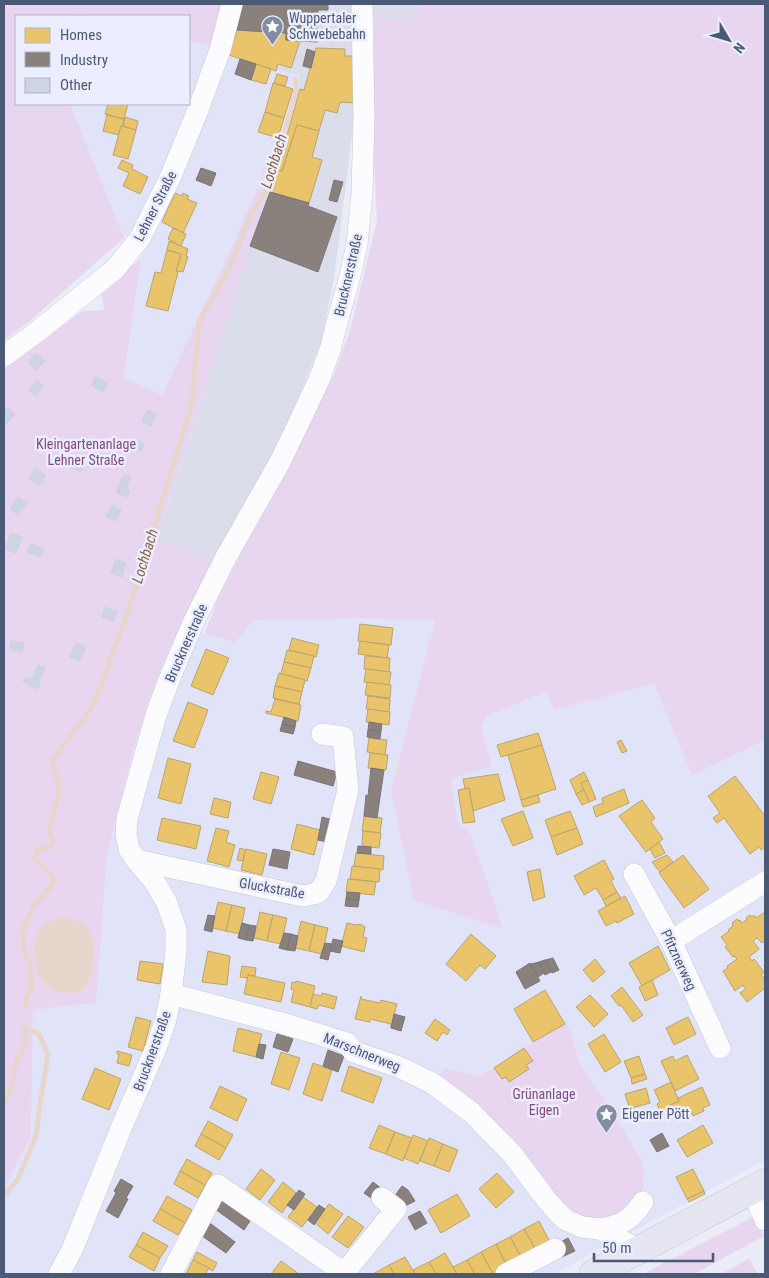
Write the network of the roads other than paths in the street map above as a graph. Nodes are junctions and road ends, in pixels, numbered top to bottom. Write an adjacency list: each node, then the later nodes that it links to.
1 (232, 4): 3 (street, Lehner Straße)
2 (362, 4): 5 (street, Brucknerstraße)
3 (4, 356)
4 (322, 734): 5 (street, Gluckstraße)
5 (136, 860): 9 (street, Brucknerstraße)
6 (634, 874): 8 (street, Pfitznerweg)
7 (765, 882): 8 (street)
8 (671, 941): 10 (street, Pfitznerweg)
9 (171, 994): 15 (street, Marschnerweg); 18 (street, Brucknerstraße)
10 (720, 1048)
11 (759, 1186): 14 (street); 17 (main road)
12 (382, 1198): 20 (street)
13 (643, 1202): 15 (street)
14 (765, 1220)
15 (600, 1229): 17 (street, Marschnerweg)
16 (555, 1249): 21 (street)
17 (639, 1250): 22 (main road)
18 (59, 1274)
19 (171, 1274): 20 (street)
20 (345, 1274)
21 (506, 1274)
22 (593, 1274)

